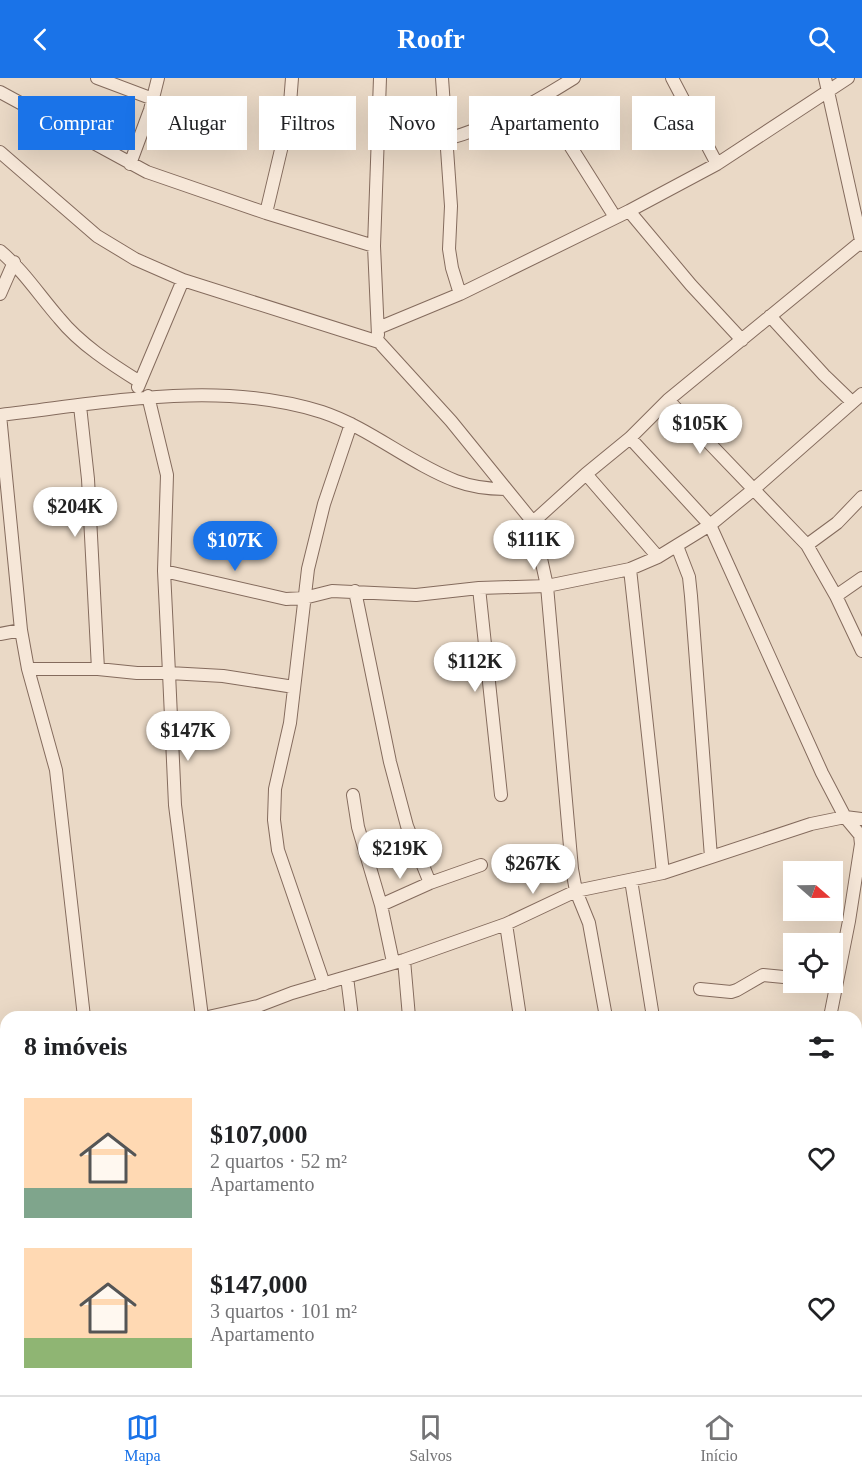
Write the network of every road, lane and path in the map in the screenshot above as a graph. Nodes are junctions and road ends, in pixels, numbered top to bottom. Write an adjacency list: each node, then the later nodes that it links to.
1 (97, 78): 10 (street)
2 (158, 78): 14 (street)
3 (292, 78): 24 (street)
4 (380, 78): 27 (street)
5 (442, 78): 15 (street)
6 (574, 78): 17 (street)
7 (672, 78): 22 (street)
8 (825, 78): 11 (street)
9 (848, 78): 11 (street)
10 (112, 81): 13 (street)
11 (828, 91): 22 (street); 26 (street)
12 (0, 92): 21 (street)
13 (147, 96)
14 (154, 96)
15 (443, 96)
16 (147, 116): 21 (street)
17 (457, 136)
18 (448, 150): 32 (street)
19 (573, 150): 25 (street)
20 (0, 152): 30 (street)
21 (130, 164): 24 (street)
22 (717, 164): 23 (street)
23 (629, 211): 25 (street); 35 (street)
24 (266, 213): 27 (street)
25 (615, 217): 32 (street)
26 (862, 243): 33 (street)
27 (374, 246): 34 (street)
28 (0, 251): 29 (street)
29 (14, 262): 31 (street); 37 (street)
30 (183, 280): 36 (street); 37 (street)
31 (0, 294)
32 (460, 294): 34 (street)
33 (770, 316): 35 (street); 39 (street)
34 (378, 328): 36 (street)
35 (742, 339): 41 (street)
36 (379, 342): 47 (street)
37 (140, 382): 40 (street)
38 (148, 396): 40 (street); 44 (street); 56 (street)
39 (857, 398): 48 (street)
40 (132, 399): 42 (street)
41 (668, 400): 45 (street); 48 (street)
42 (80, 406): 43 (street); 67 (street)
43 (0, 415): 63 (street)
44 (351, 424): 47 (street); 62 (street)
45 (630, 438): 46 (street); 51 (street)
46 (586, 474): 50 (street); 54 (street)
47 (505, 489): 50 (street)
48 (754, 489): 51 (street); 52 (street)
49 (862, 497): 52 (street)
50 (533, 522): 58 (street)
51 (710, 525): 53 (street); 72 (street)
52 (807, 545): 61 (street)
53 (676, 546): 54 (street); 74 (street)
54 (658, 557): 55 (street)
55 (630, 569): 58 (street); 76 (street)
56 (164, 570): 62 (street); 68 (street)
57 (862, 578): 61 (street)
58 (547, 586): 59 (street); 79 (street)
59 (479, 588): 60 (street); 71 (street)
60 (355, 591): 62 (street); 78 (street)
61 (836, 596): 65 (street)
62 (304, 598): 69 (street)
63 (21, 630): 64 (street); 66 (street)
64 (0, 634)
65 (862, 651)
66 (28, 669): 67 (street); 89 (street)
67 (98, 669): 68 (street)
68 (169, 673): 69 (street); 90 (street)
69 (294, 687): 86 (street)
70 (353, 795): 80 (street)
71 (501, 795)
72 (844, 817): 73 (street); 74 (street); 82 (street)
73 (862, 819)
74 (711, 856): 76 (street)
75 (482, 865): 78 (street)
76 (663, 873): 77 (street)
77 (631, 880): 79 (street); 96 (street)
78 (430, 883): 80 (street)
79 (576, 891): 81 (street); 95 (street)
80 (381, 905): 83 (street)
81 (506, 924): 83 (street); 94 (street)
82 (843, 940)
83 (399, 961): 84 (street); 93 (street)
84 (347, 977): 86 (street); 92 (street)
85 (783, 977): 87 (street)
86 (324, 984): 91 (street)
87 (700, 989)
88 (833, 993): 97 (street)
89 (83, 1011)
90 (201, 1011)
91 (261, 1011)
92 (351, 1011)
93 (408, 1011)
94 (519, 1011)
95 (605, 1011)
96 (652, 1011)
97 (831, 1011)

